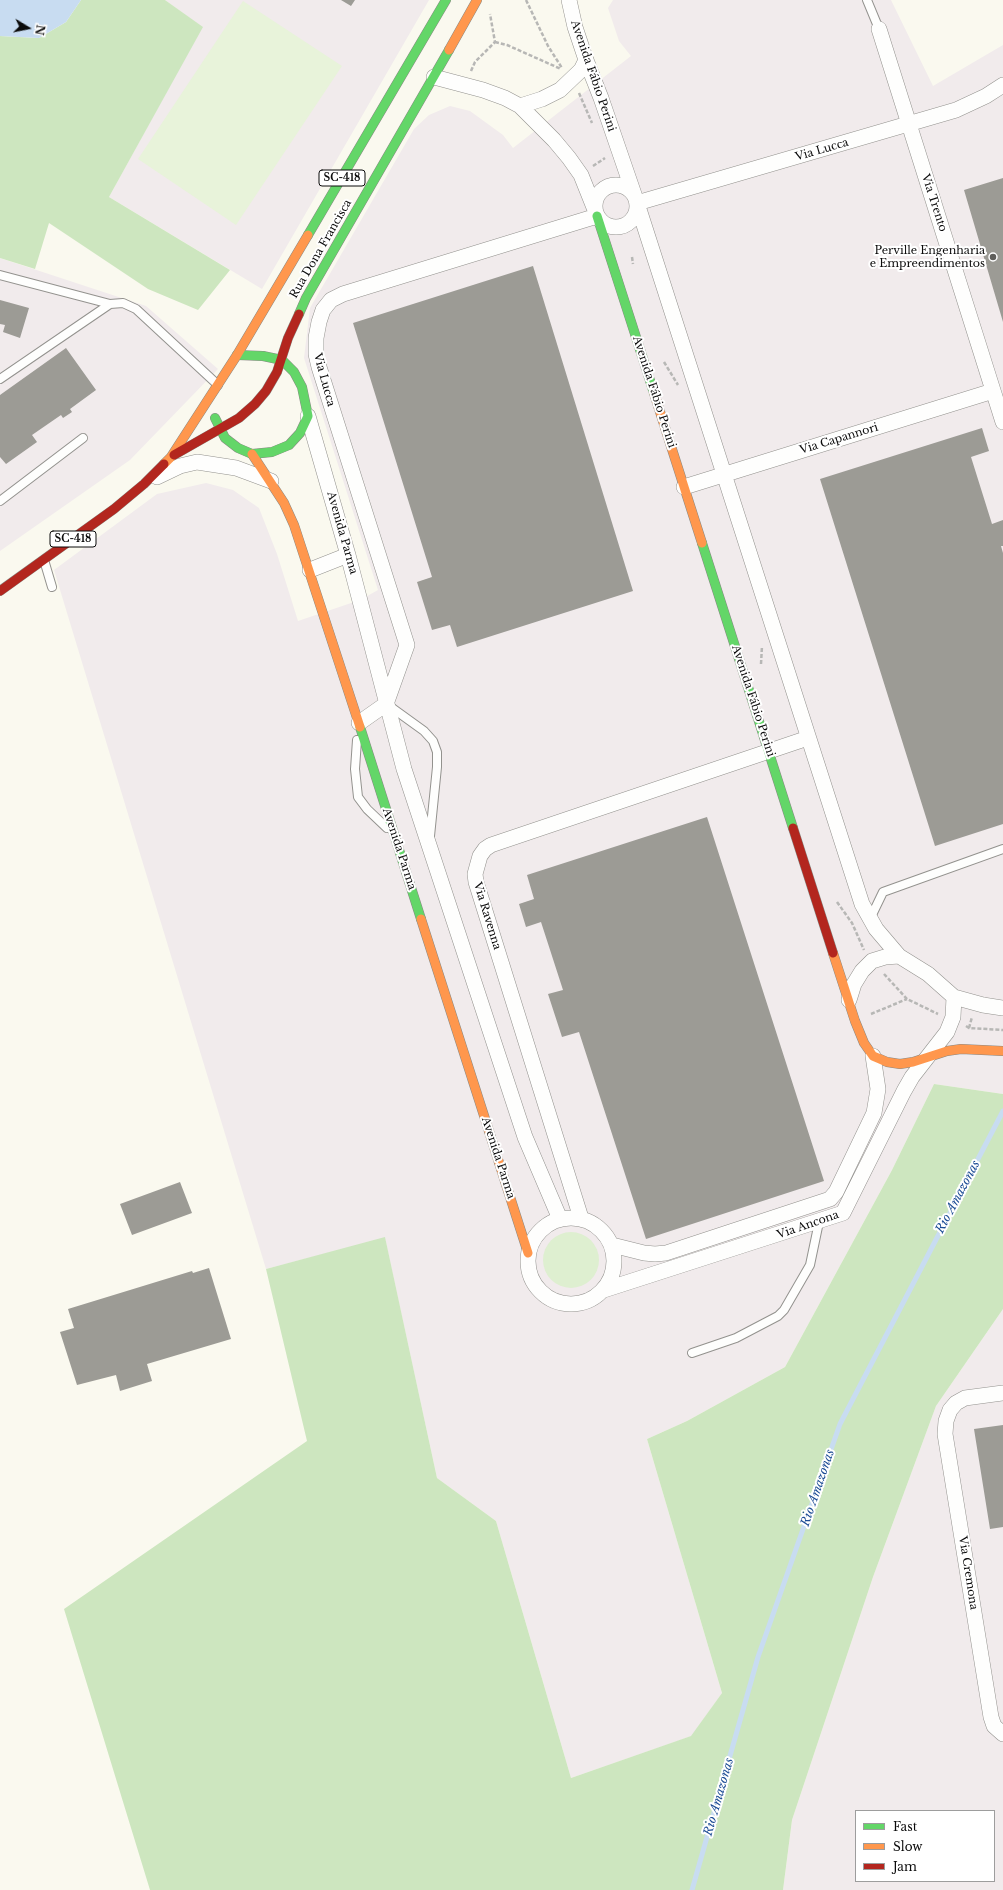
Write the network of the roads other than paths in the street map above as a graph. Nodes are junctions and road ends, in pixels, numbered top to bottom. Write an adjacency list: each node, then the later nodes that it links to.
1 (446, 0): 15 (street, Rua Dona Francisca / SC-418)
2 (477, 0): 7 (street, Rua Dona Francisca / SC-418)
3 (569, 0): 6 (street, Avenida Fábio Perini)
4 (867, 0): 5 (lane)
5 (879, 29): 10 (street, Via Trento)
6 (586, 60): 9 (street); 11 (street, Avenida Fábio Perini)
7 (434, 77): 9 (street, Avenida Fábio Perini); 16 (street, Rua Dona Francisca / SC-418)
8 (1003, 85): 10 (street, Via Lucca)
9 (520, 106): 12 (street, Avenida Fábio Perini)
10 (909, 125): 11 (street, Via Lucca); 19 (street, Via Trento)
11 (636, 200): 12 (street); 12 (street); 27 (street, Avenida Fábio Perini)
12 (596, 213): 30 (street, Avenida Fábio Perini); 37 (street, Via Lucca)
13 (0, 275): 14 (lane)
14 (110, 304): 17 (lane); 18 (lane)
15 (237, 355): 16 (street); 18 (street, Rua Dona Francisca / SC-418)
16 (282, 360): 21 (street); 23 (street, Rua Dona Francisca / SC-418)
17 (0, 379)
18 (218, 385): 20 (street, Rua Dona Francisca / SC-418)
19 (993, 391): 22 (street, Via Trento); 27 (street, Via Capannori)
20 (209, 399): 23 (street); 26 (street, Rua Dona Francisca / SC-418)
21 (308, 416): 25 (street); 32 (street, Avenida Parma)
22 (1003, 422)
23 (220, 430): 25 (street); 26 (street, Rua Dona Francisca / SC-418)
24 (83, 438): 31 (lane)
25 (252, 454): 28 (street, Avenida Parma)
26 (171, 457): 29 (street, Rua Dona Francisca)
27 (724, 475): 30 (street, Via Capannori); 39 (street, Avenida Fábio Perini)
28 (271, 482): 29 (street); 34 (street, Avenida Parma)
29 (144, 484): 33 (street, Rua Dona Francisca / SC-418)
30 (684, 487): 40 (street, Avenida Fábio Perini)
31 (0, 501)
32 (348, 555): 34 (street); 37 (street, Avenida Parma)
33 (44, 559): 35 (lane); 36 (street, Rua Dona Francisca / SC-418)
34 (310, 570): 38 (street, Avenida Parma)
35 (52, 587)
36 (0, 591)
37 (386, 704): 38 (street); 42 (street, Avenida Parma); 42 (lane)
38 (359, 723): 41 (street, Avenida Parma); 41 (lane)
39 (808, 738): 40 (street, Via Ravenna); 44 (street, Avenida Fábio Perini)
40 (769, 751): 47 (street, Avenida Fábio Perini); 52 (street, Via Ravenna)
41 (395, 835): 56 (street, Avenida Parma)
42 (429, 844): 53 (street, Avenida Parma)
43 (1003, 849): 44 (lane)
44 (870, 919): 45 (street, Avenida Fábio Perini)
45 (899, 956): 46 (street, Avenida Fábio Perini); 47 (street)
46 (954, 997): 48 (street, Avenida Fábio Perini); 51 (street)
47 (849, 1000): 50 (street, Avenida Fábio Perini)
48 (1003, 1008)
49 (1003, 1051): 51 (street)
50 (873, 1056): 51 (street); 55 (street, Via Ancona)
51 (927, 1057): 54 (street, Via Ancona)
52 (581, 1218): 53 (street); 55 (street)
53 (560, 1219): 56 (street)
54 (819, 1222): 57 (street, Via Ancona); 58 (lane)
55 (612, 1245): 57 (street)
56 (528, 1253): 57 (street)
57 (604, 1290)
58 (692, 1353)
59 (1003, 1393): 60 (street, Via Cremona)
60 (1002, 1734)

